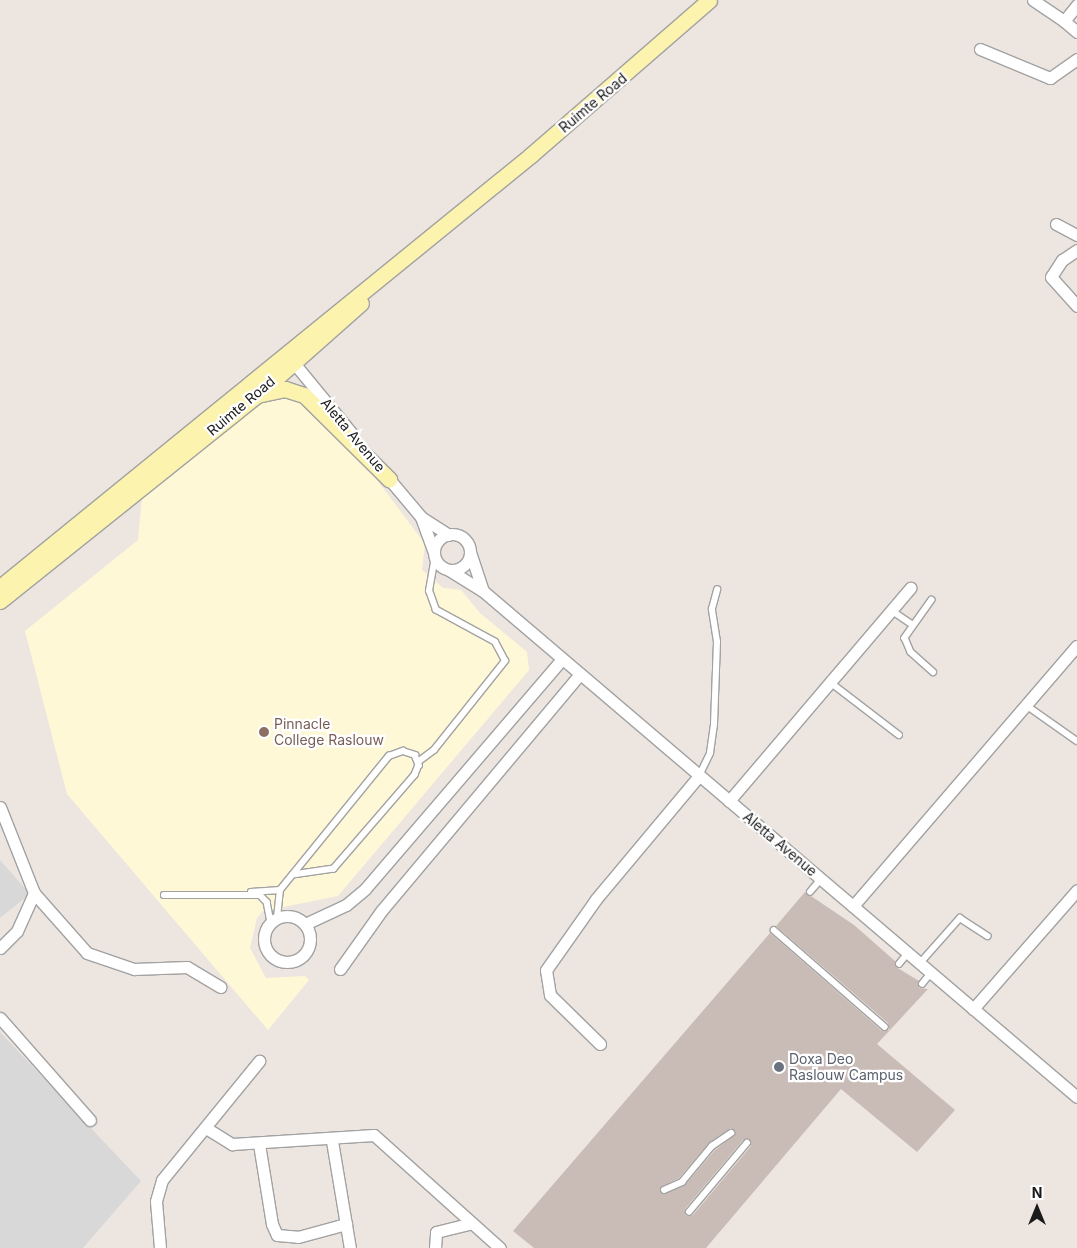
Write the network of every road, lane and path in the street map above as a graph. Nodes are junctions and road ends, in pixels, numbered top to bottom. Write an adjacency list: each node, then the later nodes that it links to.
1 (710, 0): 12 (main road, Ruimte Road)
2 (1034, 0): 4 (street)
3 (1077, 5): 4 (street)
4 (1064, 21): 5 (street)
5 (1077, 32)
6 (980, 49): 7 (street)
7 (1077, 59)
8 (1056, 224): 9 (street)
9 (1077, 235)
10 (1077, 250): 11 (street)
11 (1077, 306)
12 (289, 357): 13 (main road, Ruimte Road); 14 (street, Aletta Avenue); 20 (main road, Ruimte Road)
13 (256, 396): 14 (main road); 25 (main road, Ruimte Road)
14 (389, 479): 15 (street, Aletta Avenue)
15 (421, 517): 16 (street, Aletta Avenue); 18 (street, Aletta Avenue)
16 (449, 535): 17 (street); 18 (street)
17 (470, 552): 19 (street); 23 (street, Aletta Avenue)
18 (435, 555): 19 (street); 36 (lane)
19 (449, 570): 23 (street, Aletta Avenue)
20 (0, 587)
21 (910, 588): 26 (street)
22 (716, 590): 37 (lane)
23 (484, 591): 29 (street, Aletta Avenue)
24 (932, 600): 27 (lane)
25 (0, 601)
26 (891, 610): 27 (lane); 32 (street)
27 (912, 624): 30 (lane)
28 (1077, 646): 33 (street)
29 (562, 659): 31 (street, Aletta Avenue); 50 (street)
30 (933, 672)
31 (580, 674): 37 (street, Aletta Avenue); 57 (street)
32 (830, 682): 34 (lane); 38 (street)
33 (1026, 705): 35 (lane); 48 (street)
34 (899, 735)
35 (1077, 740)
36 (418, 762): 40 (lane); 40 (lane)
37 (699, 776): 38 (street, Aletta Avenue); 64 (street)
38 (729, 801): 41 (street, Aletta Avenue)
39 (0, 807): 45 (street)
40 (293, 875): 42 (lane)
41 (821, 879): 44 (lane); 48 (street, Aletta Avenue)
42 (280, 890): 46 (lane); 49 (lane)
43 (1077, 890): 61 (street)
44 (810, 892)
45 (34, 893): 53 (street); 60 (street)
46 (244, 894): 47 (lane); 49 (lane)
47 (164, 895)
48 (853, 906): 54 (street, Aletta Avenue)
49 (274, 920): 50 (street); 50 (street)
50 (306, 924)
51 (774, 930): 63 (lane)
52 (988, 936): 55 (lane)
53 (0, 948)
54 (908, 953): 55 (street, Aletta Avenue); 56 (lane)
55 (920, 963): 58 (street, Aletta Avenue)
56 (899, 964)
57 (340, 969)
58 (931, 973): 59 (lane); 61 (street, Aletta Avenue)
59 (922, 984)
60 (220, 988)
61 (973, 1009): 66 (street, Aletta Avenue)
62 (0, 1018): 67 (street)
63 (885, 1027)
64 (600, 1044)
65 (259, 1061): 68 (street)
66 (1077, 1097)
67 (90, 1120)
68 (206, 1128): 72 (street); 77 (street)
69 (731, 1133): 73 (lane)
70 (332, 1141): 72 (street); 75 (street); 76 (street)
71 (747, 1143): 74 (lane)
72 (258, 1144): 76 (street)
73 (664, 1190)
74 (689, 1212)
75 (472, 1223): 79 (street); 80 (street)
76 (346, 1224): 78 (street)
77 (160, 1248)
78 (350, 1248)
79 (435, 1248)
80 (500, 1248)

